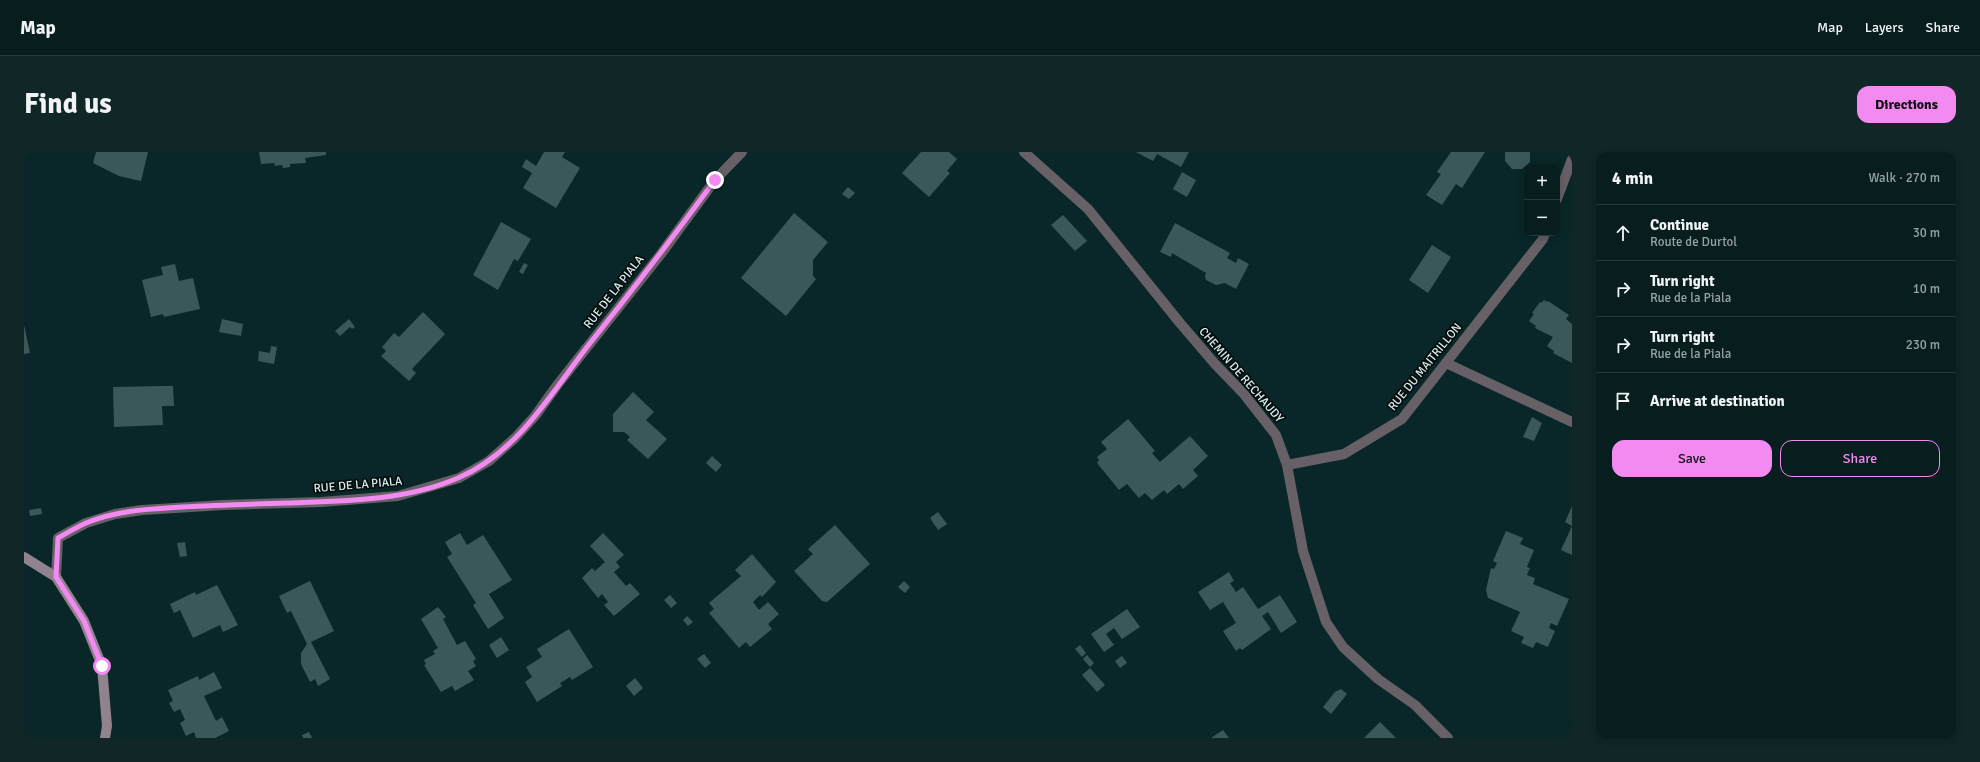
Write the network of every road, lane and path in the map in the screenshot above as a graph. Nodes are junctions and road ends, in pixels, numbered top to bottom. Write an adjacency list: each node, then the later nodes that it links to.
1 (742, 152): 10 (street, RUE DE LA PIALA)
2 (1024, 152): 8 (street, CHEMIN DE RECHAUDY)
3 (1572, 158): 4 (street)
4 (1560, 191)
5 (1544, 236): 6 (street, RUE DU MAITRILLON)
6 (1446, 363): 7 (street); 8 (street, RUE DU MAITRILLON)
7 (1572, 422)
8 (1287, 465): 12 (street, CHEMIN DE RECHAUDY)
9 (24, 557): 10 (street)
10 (56, 577): 11 (street)
11 (105, 738)
12 (1448, 738)

